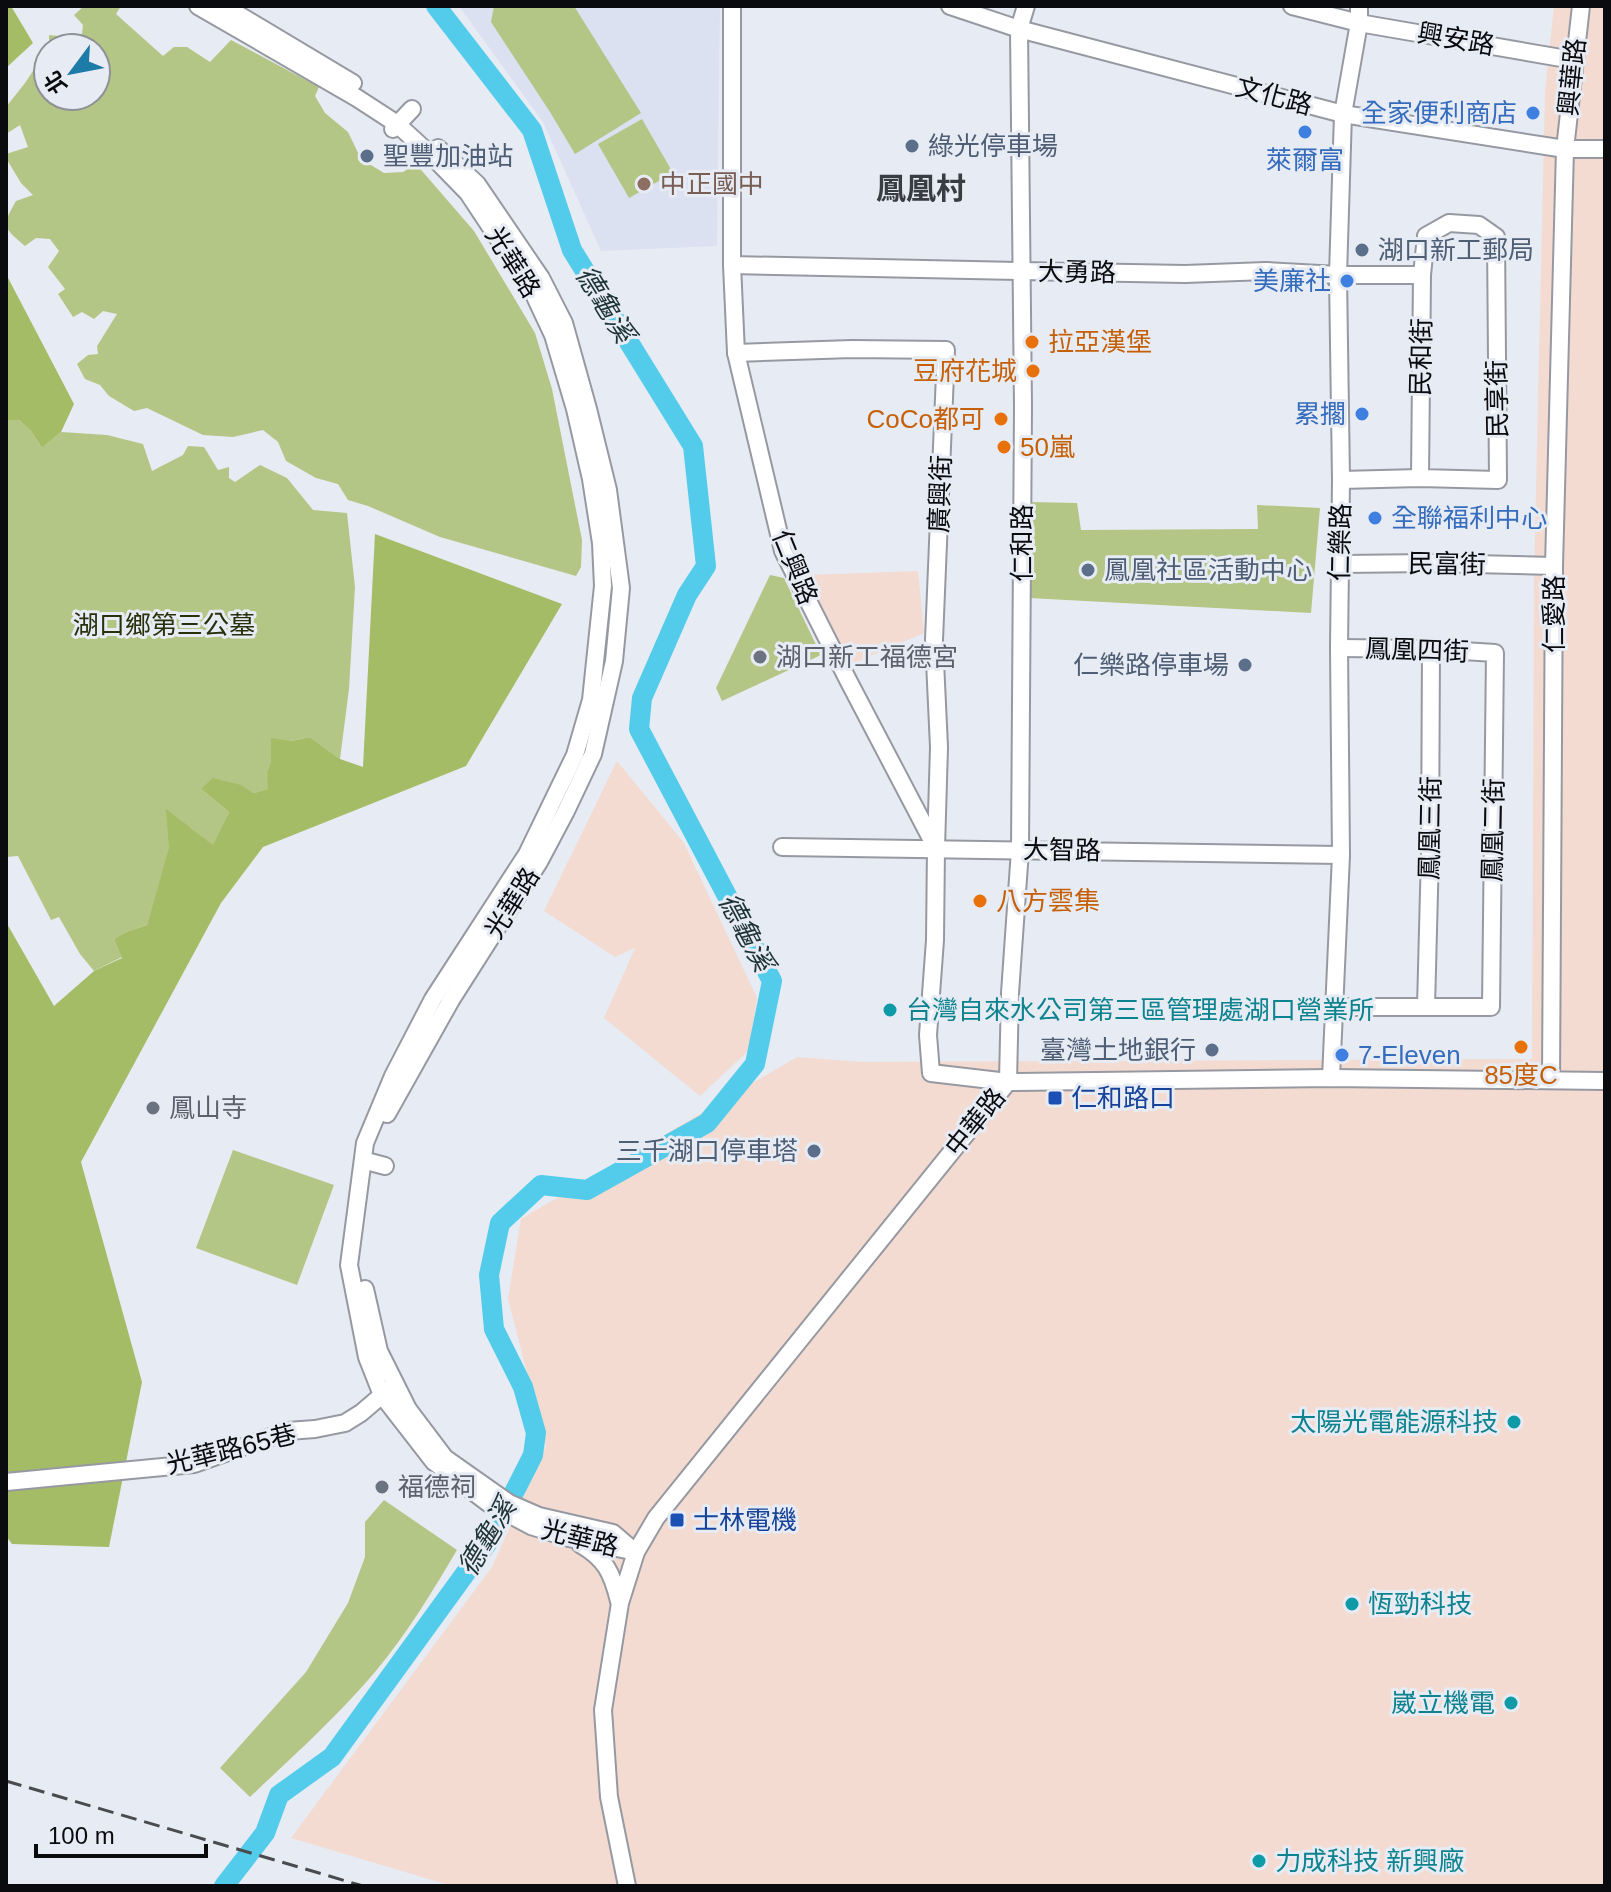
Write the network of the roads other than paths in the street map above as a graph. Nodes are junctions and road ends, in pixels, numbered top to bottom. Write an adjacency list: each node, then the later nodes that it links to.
1 (198, 6): 12 (street, 光華路)
2 (224, 6): 12 (street, 光華路)
3 (732, 6): 17 (street, 仁興路)
4 (950, 6): 9 (street, 文化路)
5 (1026, 6): 9 (street, 仁和路)
6 (1292, 6): 8 (street, 興安路)
7 (1581, 6): 10 (street, 興華路)
8 (1359, 14): 10 (street, 興安路); 11 (street, 仁樂路)
9 (1019, 29): 11 (street, 文化路); 18 (street, 仁和路)
10 (1573, 60): 13 (street, 興華路)
11 (1343, 114): 13 (street, 文化路); 19 (street, 仁樂路)
12 (402, 120): 16 (street, 光華路)
13 (1565, 149): 14 (street, 文化路); 25 (street, 仁愛路)
14 (1605, 149)
15 (1426, 236): 20 (street, 民和街); 22 (street, 民享街)
16 (513, 247): 39 (street, 光華路); 40 (street, 光華路)
17 (732, 265): 18 (street, 大勇路); 21 (street, 仁興路)
18 (1020, 271): 19 (street, 大勇路); 31 (street, 仁和路)
19 (1338, 275): 20 (street, 大勇路); 23 (street, 仁樂路)
20 (1422, 275): 22 (street, 民和街)
21 (736, 353): 30 (street, 仁興路); 30 (street, 廣興街)
22 (1420, 478): 23 (street, 民享街)
23 (1341, 480): 24 (street, 仁樂路)
24 (1340, 564): 25 (street, 民富街); 26 (street, 仁樂路)
25 (1554, 566): 36 (street, 仁愛路)
26 (1339, 648): 27 (street, 鳳凰四街); 32 (street, 仁樂路)
27 (1431, 649): 28 (street, 鳳凰四街); 34 (street, 鳳凰三街)
28 (1495, 653): 34 (street, 鳳凰二街)
29 (782, 847): 30 (street, 大智路)
30 (936, 848): 31 (street, 大智路); 38 (street, 仁興路)
31 (1020, 850): 32 (street, 大智路); 38 (street, 仁和路)
32 (1341, 855): 33 (street, 仁樂路)
33 (1334, 1007): 34 (street); 35 (street, 仁樂路)
34 (1426, 1007)
35 (1331, 1078): 36 (street, 中華路); 38 (street, 中華路)
36 (1551, 1080): 37 (street, 中華路)
37 (1605, 1081)
38 (1008, 1082): 45 (street, 中華路)
39 (396, 1384): 40 (street, 光華路65巷); 42 (street, 光華路)
40 (382, 1395): 41 (street, 光華路65巷); 42 (street, 光華路)
41 (6, 1482)
42 (495, 1500): 43 (street, 光華路)
43 (513, 1510): 44 (street, 光華路); 45 (street, 光華路)
44 (569, 1538): 45 (street, 光華路); 46 (street)
45 (636, 1552): 46 (street, 中華路)
46 (620, 1603): 47 (street, 中華路)
47 (627, 1886)

